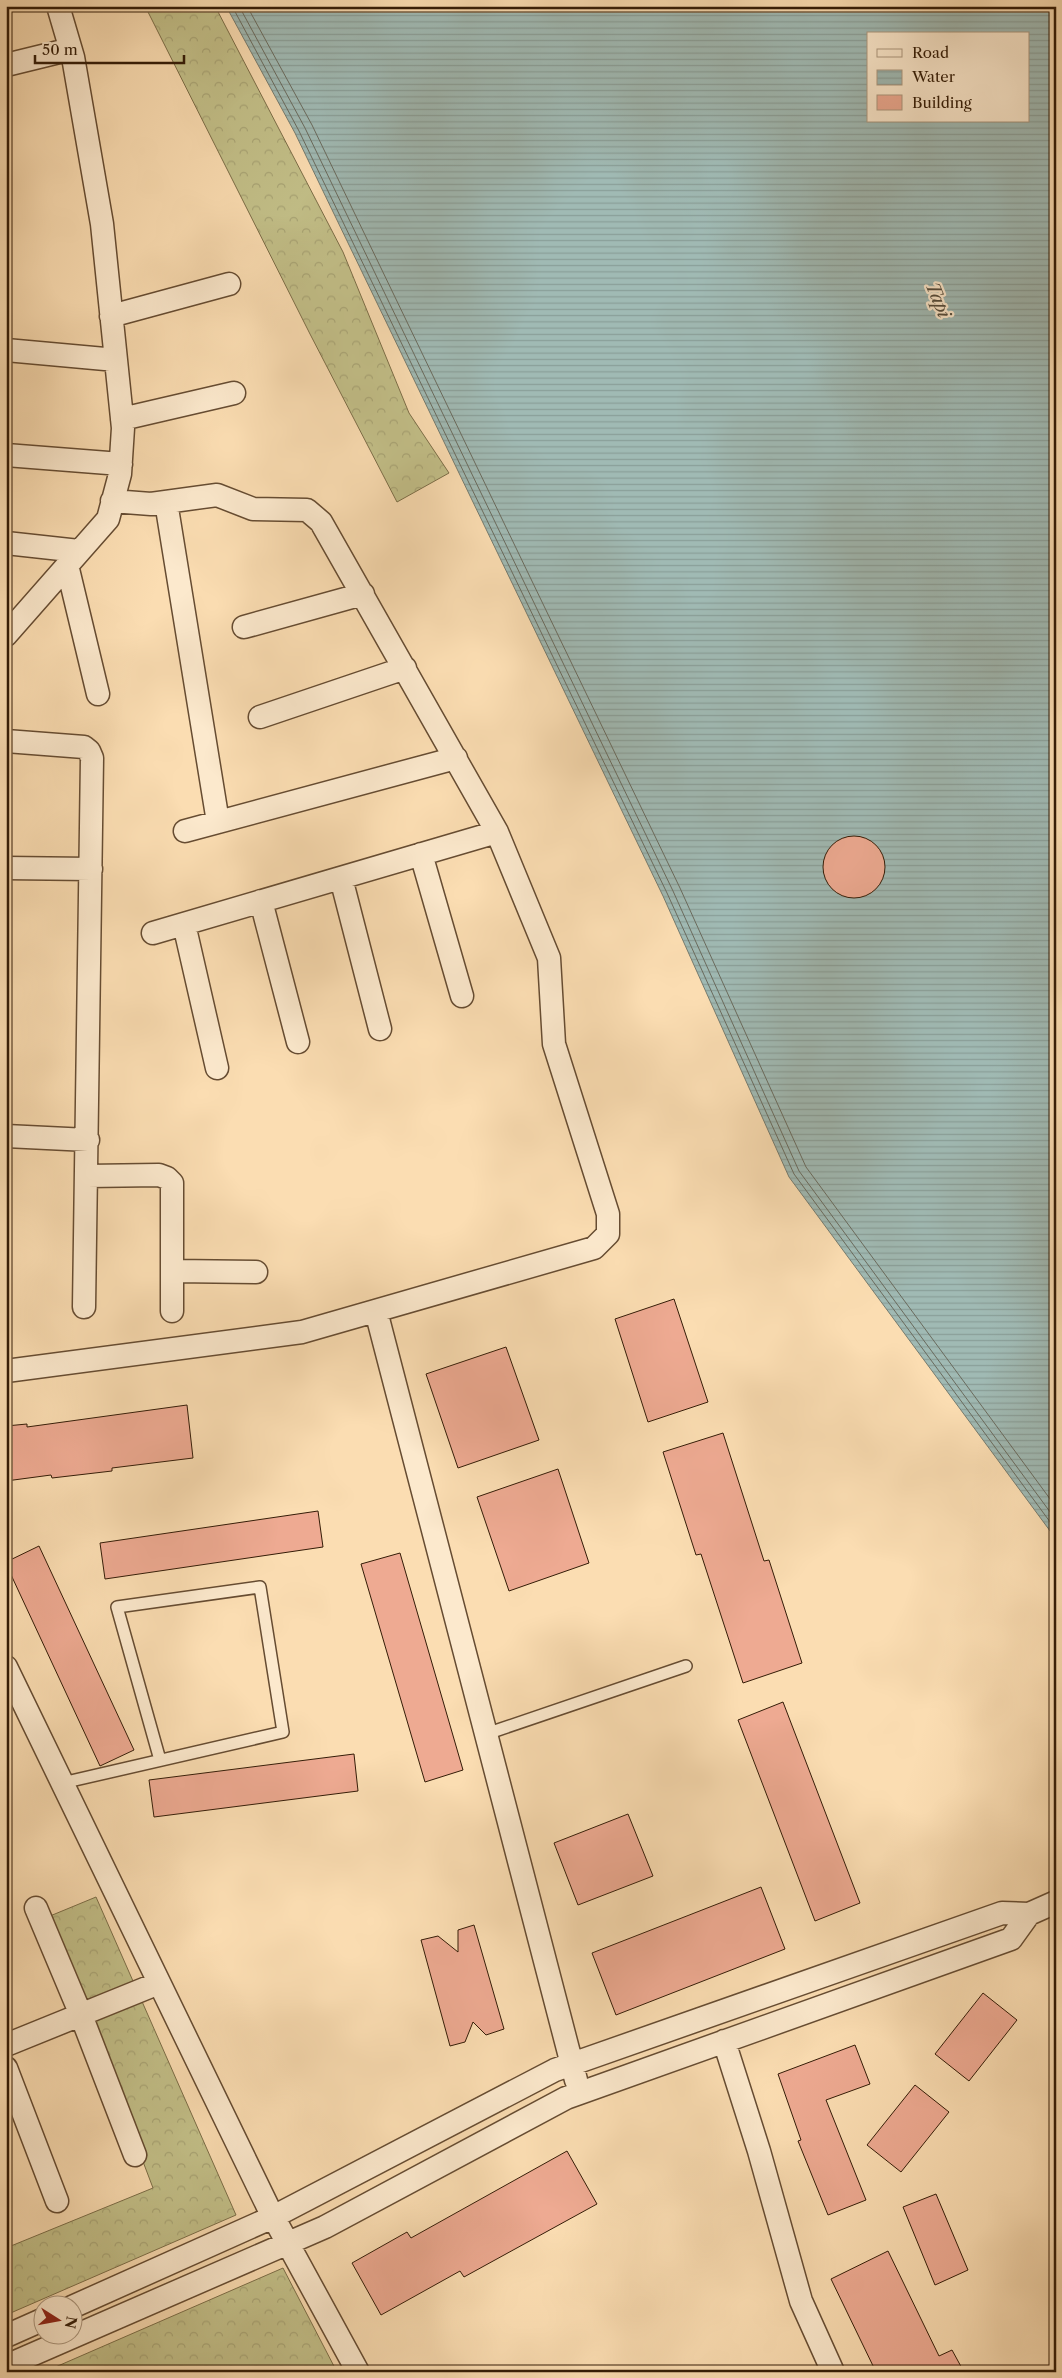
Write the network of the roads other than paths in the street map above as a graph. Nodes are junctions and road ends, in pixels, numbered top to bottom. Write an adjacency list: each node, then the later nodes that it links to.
1 (58, 6): 2 (street)
2 (74, 56): 3 (street); 5 (street)
3 (6, 65)
4 (229, 284): 5 (street)
5 (111, 316): 7 (street)
6 (6, 350): 7 (street)
7 (116, 360): 9 (street)
8 (234, 393): 9 (street)
9 (122, 419): 11 (street)
10 (6, 455): 11 (street)
11 (121, 464): 12 (street)
12 (112, 501): 13 (street); 15 (street)
13 (166, 502): 16 (street); 24 (street)
14 (6, 543): 15 (street)
15 (73, 558): 18 (street); 20 (street)
16 (363, 594): 17 (street); 19 (street)
17 (244, 627)
18 (6, 634)
19 (405, 668): 21 (street); 23 (street)
20 (98, 694)
21 (260, 717)
22 (6, 741): 29 (street)
23 (456, 758): 24 (street); 26 (street)
24 (218, 822): 25 (street)
25 (185, 831)
26 (497, 832): 27 (street); 45 (street)
27 (421, 854): 30 (street); 34 (street)
28 (6, 868): 29 (street)
29 (91, 869): 39 (street)
30 (340, 878): 31 (street); 35 (street)
31 (261, 901): 32 (street); 36 (street)
32 (184, 924): 33 (street); 37 (street)
33 (153, 933)
34 (462, 996)
35 (380, 1029)
36 (298, 1042)
37 (217, 1068)
38 (6, 1136): 39 (street)
39 (88, 1140): 40 (street)
40 (87, 1176): 41 (street); 43 (street)
41 (174, 1271): 42 (street); 44 (street)
42 (256, 1272)
43 (84, 1307)
44 (172, 1311)
45 (376, 1311): 46 (street); 49 (street)
46 (6, 1371)
47 (686, 1666): 49 (lane)
48 (6, 1667): 51 (street)
49 (486, 1734): 59 (street)
50 (160, 1760): 51 (lane)
51 (62, 1783): 55 (street)
52 (1056, 1902): 54 (street)
53 (36, 1908): 56 (street)
54 (1029, 1914): 57 (street); 59 (street)
55 (159, 1983): 56 (street); 64 (street)
56 (81, 2015): 58 (street); 62 (street)
57 (724, 2041): 61 (street); 71 (street)
58 (6, 2045)
59 (571, 2065): 61 (street); 64 (street)
60 (6, 2068): 63 (street)
61 (581, 2092): 65 (street)
62 (134, 2155)
63 (57, 2201)
64 (273, 2217): 65 (street); 66 (street)
65 (287, 2242): 69 (street); 70 (street)
66 (82, 2302)
67 (32, 2324): 68 (street)
68 (6, 2336)
69 (6, 2366)
70 (358, 2372)
71 (833, 2372)

